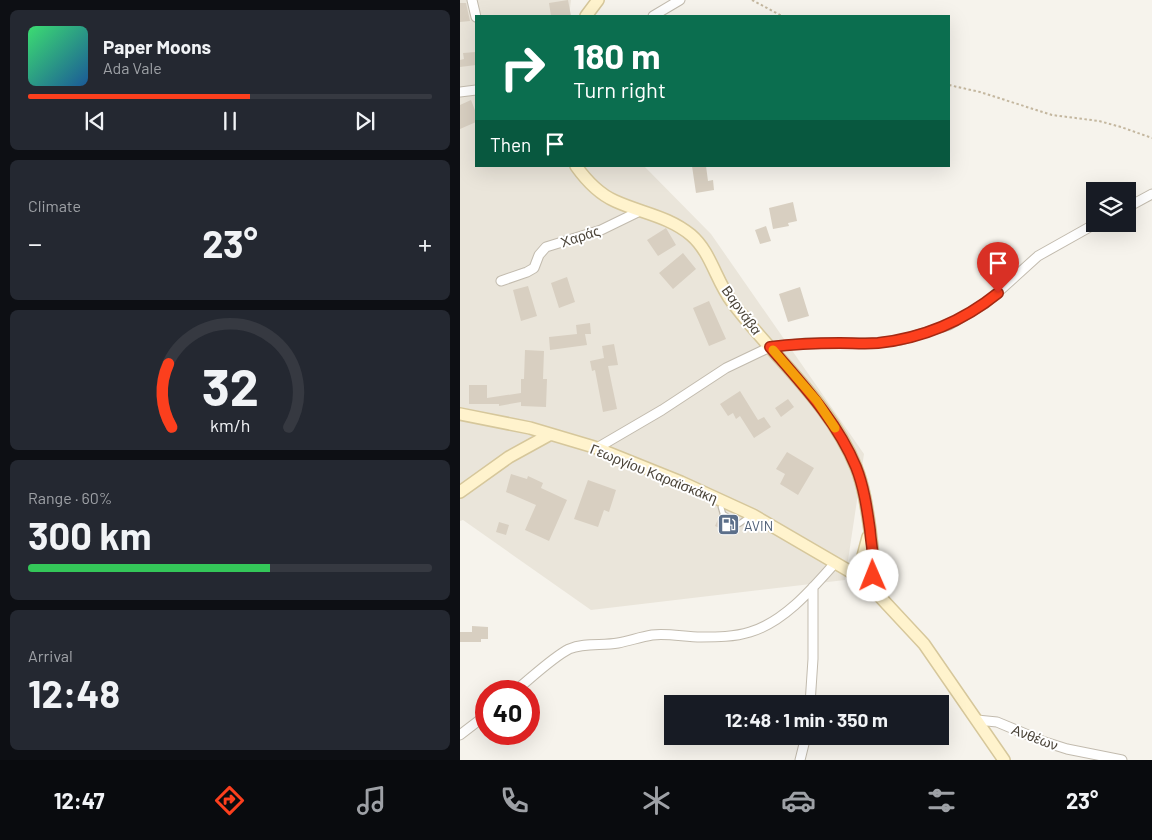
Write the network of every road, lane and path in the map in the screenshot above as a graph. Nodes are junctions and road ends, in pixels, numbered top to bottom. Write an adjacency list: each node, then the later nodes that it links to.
1 (472, 0): 5 (street)
2 (598, 0): 6 (main road)
3 (680, 0): 7 (street)
4 (752, 0): 8 (path)
5 (476, 15)
6 (587, 15)
7 (655, 15)
8 (780, 15)
9 (950, 85): 12 (path)
10 (475, 90): 11 (street)
11 (460, 92)
12 (1152, 138)
13 (577, 167): 16 (main road, Βαρνάβα)
14 (1152, 194): 15 (street)
15 (1136, 203)
16 (640, 211): 18 (street, Χαράς); 19 (main road, Βαρνάβα)
17 (1086, 229): 19 (street)
18 (500, 281)
19 (770, 347): 22 (street); 26 (main road, Βαρνάβα)
20 (460, 414): 21 (main road, Γεωργίου Καραϊσκάκη)
21 (549, 434): 22 (main road, Γεωργίου Καραϊσκάκη); 23 (main road)
22 (596, 448): 27 (main road, Γεωργίου Καραϊσκάκη)
23 (460, 492)
24 (721, 507): 25 (lane)
25 (746, 519)
26 (869, 528): 28 (main road, Βαρνάβα); 29 (main road, Βαρνάβα)
27 (834, 563): 28 (main road, Γεωργίου Καραϊσκάκη); 30 (street)
28 (856, 575): 29 (main road, Γεωργίου Καραϊσκάκη)
29 (870, 586): 33 (main road, Γεωργίου Καραϊσκάκη)
30 (814, 587): 31 (street); 32 (street)
31 (530, 680)
32 (811, 695)
33 (977, 720): 38 (main road, Γεωργίου Καραϊσκάκη); 39 (street, Ανθέων)
34 (475, 723): 35 (street)
35 (460, 735)
36 (804, 745): 37 (street)
37 (800, 760)
38 (1004, 760)
39 (1122, 760)

